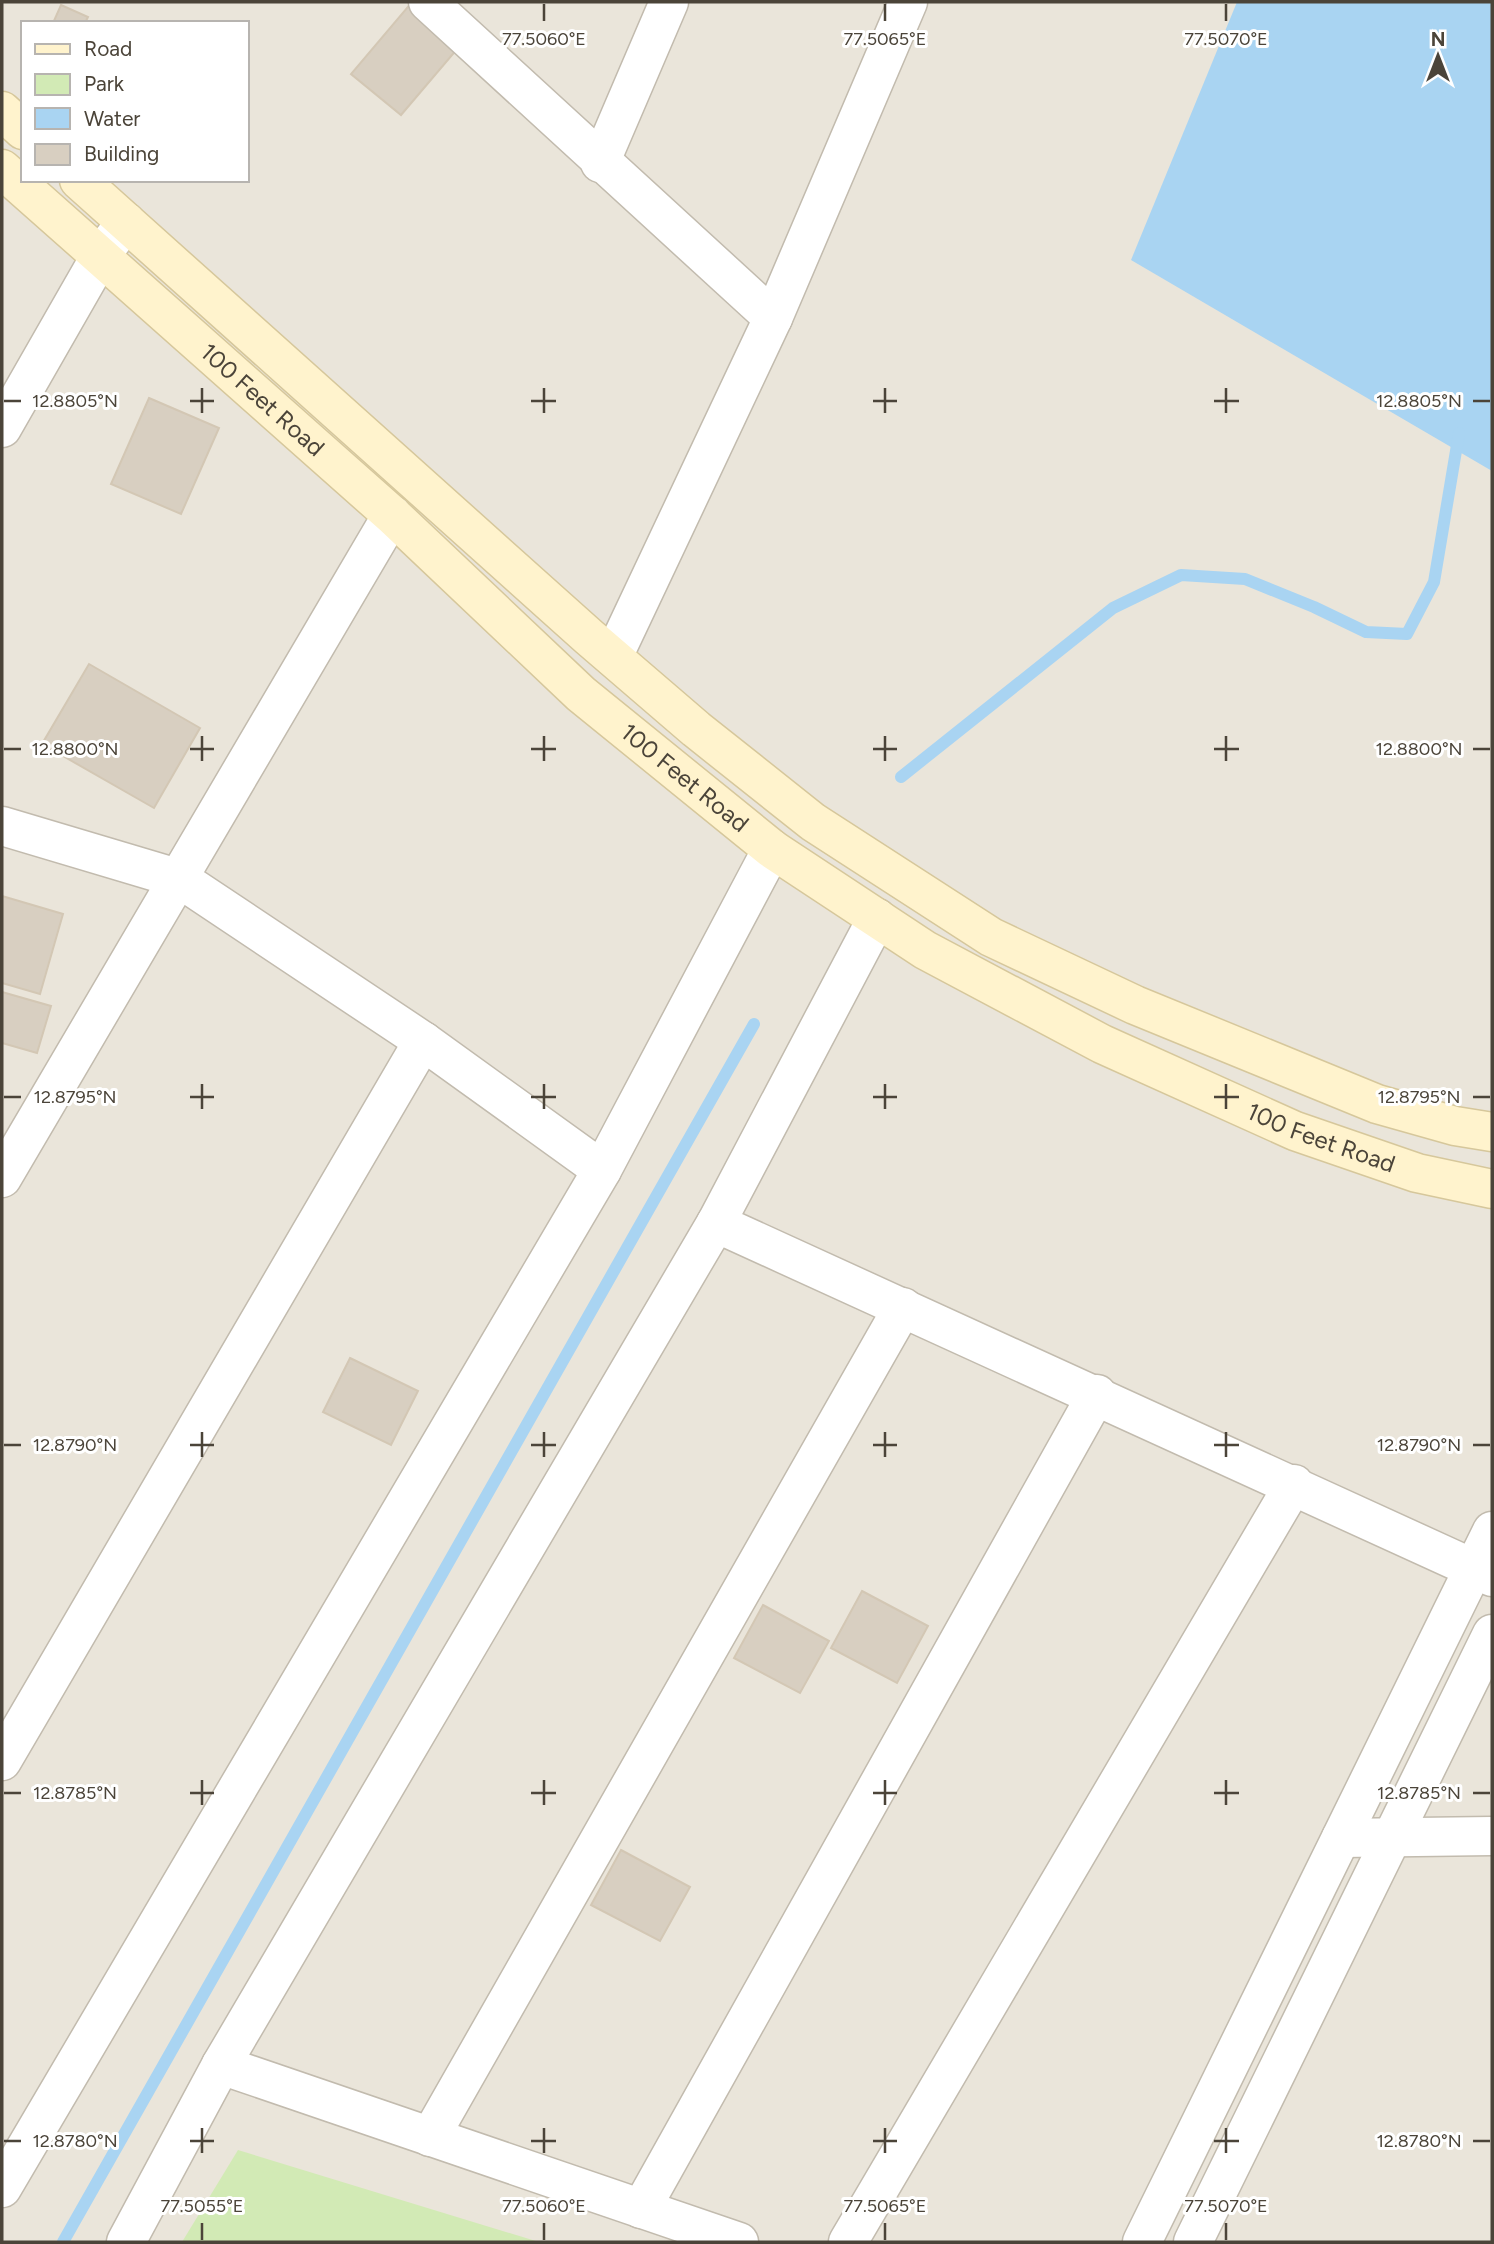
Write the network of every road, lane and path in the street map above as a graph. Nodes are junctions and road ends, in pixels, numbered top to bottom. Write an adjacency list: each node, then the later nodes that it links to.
1 (669, 2): 6 (street)
2 (908, 2): 11 (street)
3 (438, 5): 6 (street)
4 (2, 111): 5 (main road)
5 (21, 128)
6 (600, 163): 11 (street)
7 (2, 169): 10 (main road, 100 Feet Road)
8 (81, 182): 9 (main road, 100 Feet Road)
9 (126, 222): 10 (street); 14 (main road, 100 Feet Road)
10 (101, 255): 12 (street); 13 (main road, 100 Feet Road)
11 (773, 318): 14 (street)
12 (2, 428)
13 (392, 515): 16 (main road, 100 Feet Road); 17 (street)
14 (612, 657): 20 (main road, 100 Feet Road)
15 (2, 826): 17 (street)
16 (772, 849): 18 (main road, 100 Feet Road); 21 (street)
17 (180, 879): 19 (street); 22 (street)
18 (877, 918): 23 (main road, 100 Feet Road); 24 (street)
19 (423, 1041): 21 (street); 31 (street)
20 (1492, 1132)
21 (602, 1170): 37 (street)
22 (2, 1178)
23 (1492, 1189)
24 (716, 1223): 25 (street); 35 (street)
25 (903, 1307): 26 (street); 36 (street)
26 (1097, 1394): 27 (street); 38 (street)
27 (1294, 1484): 29 (street); 41 (street)
28 (1492, 1531): 29 (street)
29 (1483, 1573): 33 (street)
30 (1492, 1634): 34 (street)
31 (2, 1761)
32 (1492, 1836): 34 (street)
33 (1341, 1839): 34 (street); 42 (street)
34 (1392, 1839): 43 (street)
35 (220, 2065): 36 (street); 39 (street)
36 (430, 2137): 38 (street)
37 (2, 2188)
38 (641, 2209): 40 (street)
39 (126, 2242)
40 (739, 2242)
41 (848, 2242)
42 (1142, 2242)
43 (1192, 2242)

